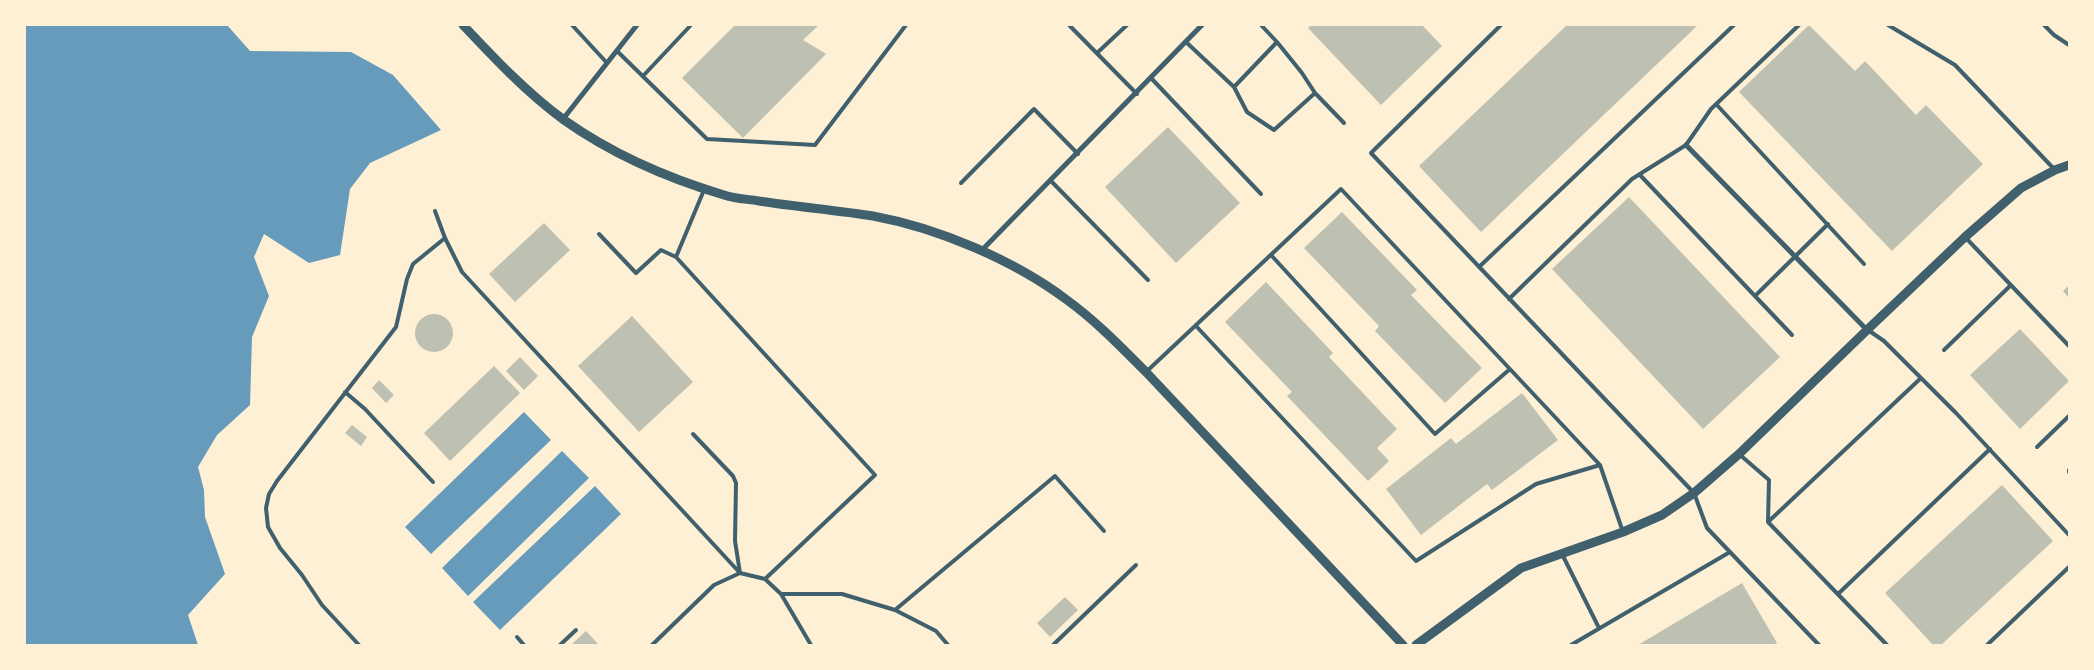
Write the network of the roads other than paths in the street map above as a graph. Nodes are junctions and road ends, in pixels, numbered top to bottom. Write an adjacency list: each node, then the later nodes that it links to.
1 (463, 25): 27 (street)
2 (572, 25): 20 (lane)
3 (637, 25): 18 (street)
4 (691, 25): 21 (lane)
5 (906, 25): 21 (lane)
6 (1069, 25): 19 (lane)
7 (1127, 25): 19 (lane)
8 (1202, 25): 15 (street)
9 (1261, 25): 16 (lane)
10 (1501, 25): 48 (lane)
11 (1734, 25): 48 (lane)
12 (1799, 25): 26 (lane)
13 (1888, 25): 32 (lane)
14 (2044, 25): 17 (lane)
15 (1186, 42): 22 (street); 23 (lane)
16 (1277, 42): 23 (lane); 24 (lane)
17 (2069, 45)
18 (617, 51): 20 (street); 21 (lane)
19 (1097, 54): 25 (lane)
20 (607, 63): 27 (street)
21 (643, 76)
22 (1152, 78): 25 (street); 37 (lane)
23 (1234, 87): 24 (lane)
24 (1315, 93): 28 (lane)
25 (1137, 94): 30 (street)
26 (1716, 104): 29 (lane); 39 (lane)
27 (563, 119): 36 (street)
28 (1344, 123)
29 (1686, 145): 33 (lane); 46 (street)
30 (1078, 154): 34 (street); 35 (lane)
31 (2069, 165): 32 (street)
32 (2055, 170): 41 (street)
33 (1640, 174): 51 (lane); 52 (lane)
34 (1051, 181): 43 (street); 49 (lane)
35 (961, 183)
36 (704, 188): 43 (street); 45 (lane)
37 (1261, 194)
38 (435, 211): 42 (lane)
39 (1828, 224): 46 (lane); 47 (lane)
40 (599, 234): 45 (lane)
41 (1965, 237): 50 (lane); 54 (street)
42 (445, 238): 61 (lane); 78 (lane)
43 (981, 252): 59 (street)
44 (1271, 255): 53 (lane); 58 (lane); 58 (lane)
45 (676, 257): 79 (lane)
46 (1796, 258): 51 (lane); 54 (street)
47 (1864, 264)
48 (1479, 267): 52 (lane)
49 (1148, 280)
50 (2011, 285): 56 (lane); 57 (lane)
51 (1755, 296): 55 (lane)
52 (1509, 299): 69 (lane)
53 (1196, 326): 59 (lane); 67 (lane)
54 (1867, 330): 60 (lane); 66 (street)
55 (1792, 335)
56 (2069, 346)
57 (1944, 350)
58 (1510, 369): 67 (lane)
59 (1146, 372): 93 (street)
60 (1921, 378): 65 (lane); 70 (lane)
61 (345, 392): 68 (lane); 86 (lane)
62 (2069, 416): 64 (lane)
63 (693, 434): 78 (lane)
64 (2037, 447)
65 (1990, 448): 73 (lane); 81 (lane)
66 (1739, 454): 69 (street); 70 (lane)
67 (1600, 465): 72 (lane)
68 (433, 482)
69 (1694, 493): 72 (street); 74 (lane)
70 (1768, 522): 81 (lane)
71 (1104, 531): 82 (lane)
72 (1623, 532): 75 (street)
73 (2069, 535)
74 (1730, 552): 83 (lane); 96 (lane)
75 (1562, 553): 83 (lane); 94 (street)
76 (1136, 565): 92 (lane)
77 (2069, 567): 98 (lane)
78 (740, 573): 79 (lane); 89 (lane)
79 (765, 579): 80 (lane)
80 (780, 594): 82 (lane); 90 (lane)
81 (1838, 594): 97 (lane)
82 (895, 610): 91 (lane)
83 (1599, 628): 95 (lane)
84 (576, 630): 88 (lane)
85 (517, 637): 87 (lane)
86 (359, 645)
87 (524, 645)
88 (560, 645)
89 (652, 645)
90 (811, 645)
91 (948, 645)
92 (1052, 645)
93 (1403, 645)
94 (1416, 645)
95 (1571, 645)
96 (1819, 645)
97 (1887, 645)
98 (1987, 645)

